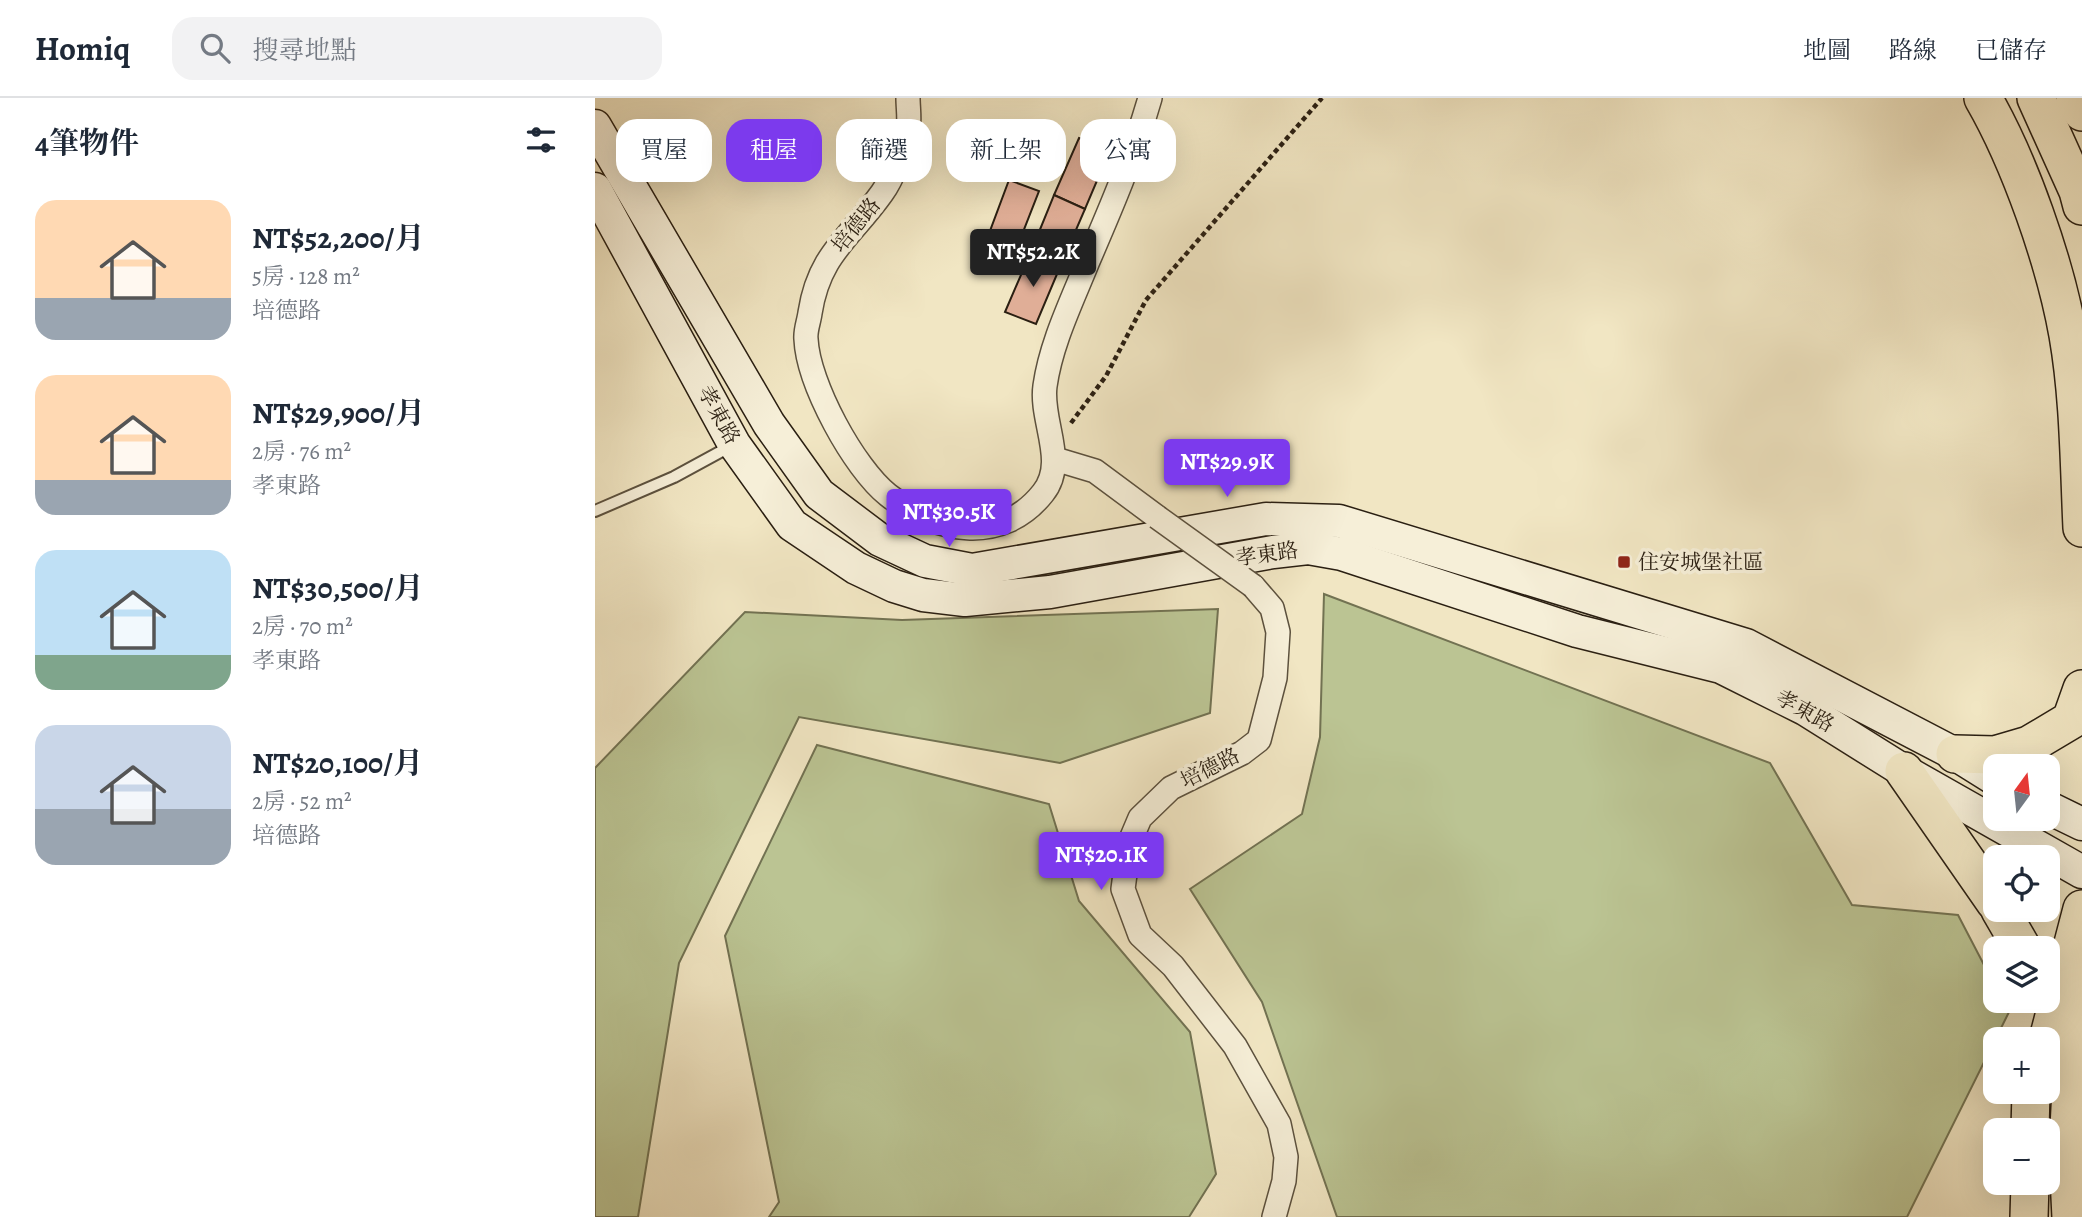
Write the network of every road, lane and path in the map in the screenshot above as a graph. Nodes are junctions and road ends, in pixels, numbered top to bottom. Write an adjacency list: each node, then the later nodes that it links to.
1 (908, 98): 12 (street, 培德路)
2 (1150, 98): 12 (street)
3 (1322, 98): 12 (path)
4 (1983, 98): 14 (highway)
5 (2036, 98): 10 (highway)
6 (2075, 98): 7 (highway)
7 (2082, 112)
8 (595, 126): 16 (main road, 孝東路)
9 (595, 189): 11 (main road, 孝東路)
10 (2082, 206)
11 (734, 444): 13 (lane); 17 (main road, 孝東路)
12 (1055, 459): 27 (street, 培德路, bridge)
13 (595, 511)
14 (2082, 528)
15 (2082, 690): 16 (highway)
16 (1955, 754): 18 (main road, 孝東路)
17 (1904, 771): 21 (main road, 孝東路); 22 (highway)
18 (1983, 772)
19 (2060, 813): 20 (main road)
20 (2082, 824)
21 (2082, 872)
22 (1983, 885)
23 (2082, 909): 25 (highway)
24 (2082, 992): 25 (highway)
25 (2060, 1047): 29 (highway)
26 (2030, 1195): 28 (highway)
27 (1273, 1217)
28 (2029, 1217)
29 (2071, 1217)

